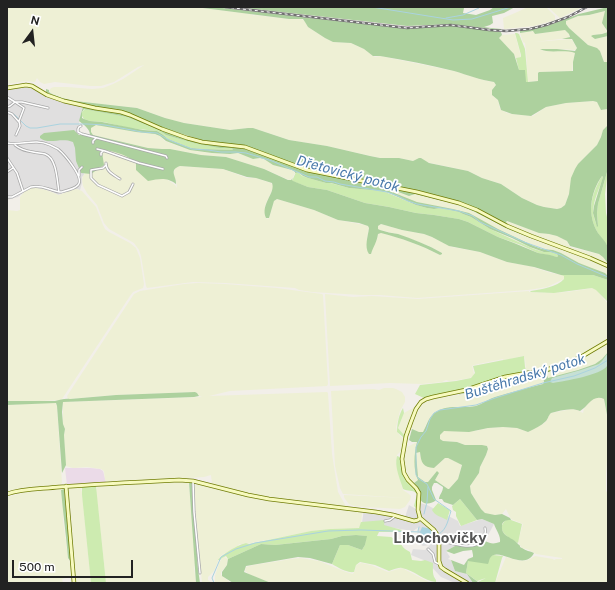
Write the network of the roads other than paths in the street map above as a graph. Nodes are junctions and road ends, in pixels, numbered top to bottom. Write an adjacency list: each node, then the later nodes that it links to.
1 (7, 88): 31 (street)
2 (7, 97): 3 (street)
3 (15, 102): 4 (street); 5 (street); 6 (street)
4 (25, 103): 6 (street); 7 (street)
5 (7, 107)
6 (24, 108): 9 (street)
7 (48, 108)
8 (7, 112): 9 (street)
9 (20, 123): 11 (street)
10 (81, 126): 12 (street)
11 (16, 135)
12 (96, 138): 14 (street); 20 (street)
13 (7, 142): 15 (street)
14 (93, 143)
15 (15, 144): 26 (street); 29 (street)
16 (96, 149): 17 (street)
17 (105, 151): 18 (street); 23 (street)
18 (101, 155)
19 (7, 158): 22 (street)
20 (167, 158)
21 (82, 167): 26 (street)
22 (13, 168): 24 (street); 28 (street)
23 (163, 169)
24 (7, 172)
25 (120, 179): 27 (street)
26 (80, 180): 29 (street)
27 (132, 184)
28 (23, 191): 29 (street); 30 (street)
29 (59, 192)
30 (7, 197)
31 (608, 266)
32 (608, 341): 37 (street)
33 (192, 481): 34 (street); 36 (street); 43 (street)
34 (66, 486): 35 (street); 44 (street)
35 (7, 494)
36 (396, 516): 37 (street); 38 (street)
37 (420, 518): 40 (street)
38 (385, 521)
39 (485, 528): 40 (street)
40 (440, 540): 42 (street)
41 (428, 550): 42 (street)
42 (440, 565): 45 (street)
43 (200, 573)
44 (74, 583)
45 (467, 583)

